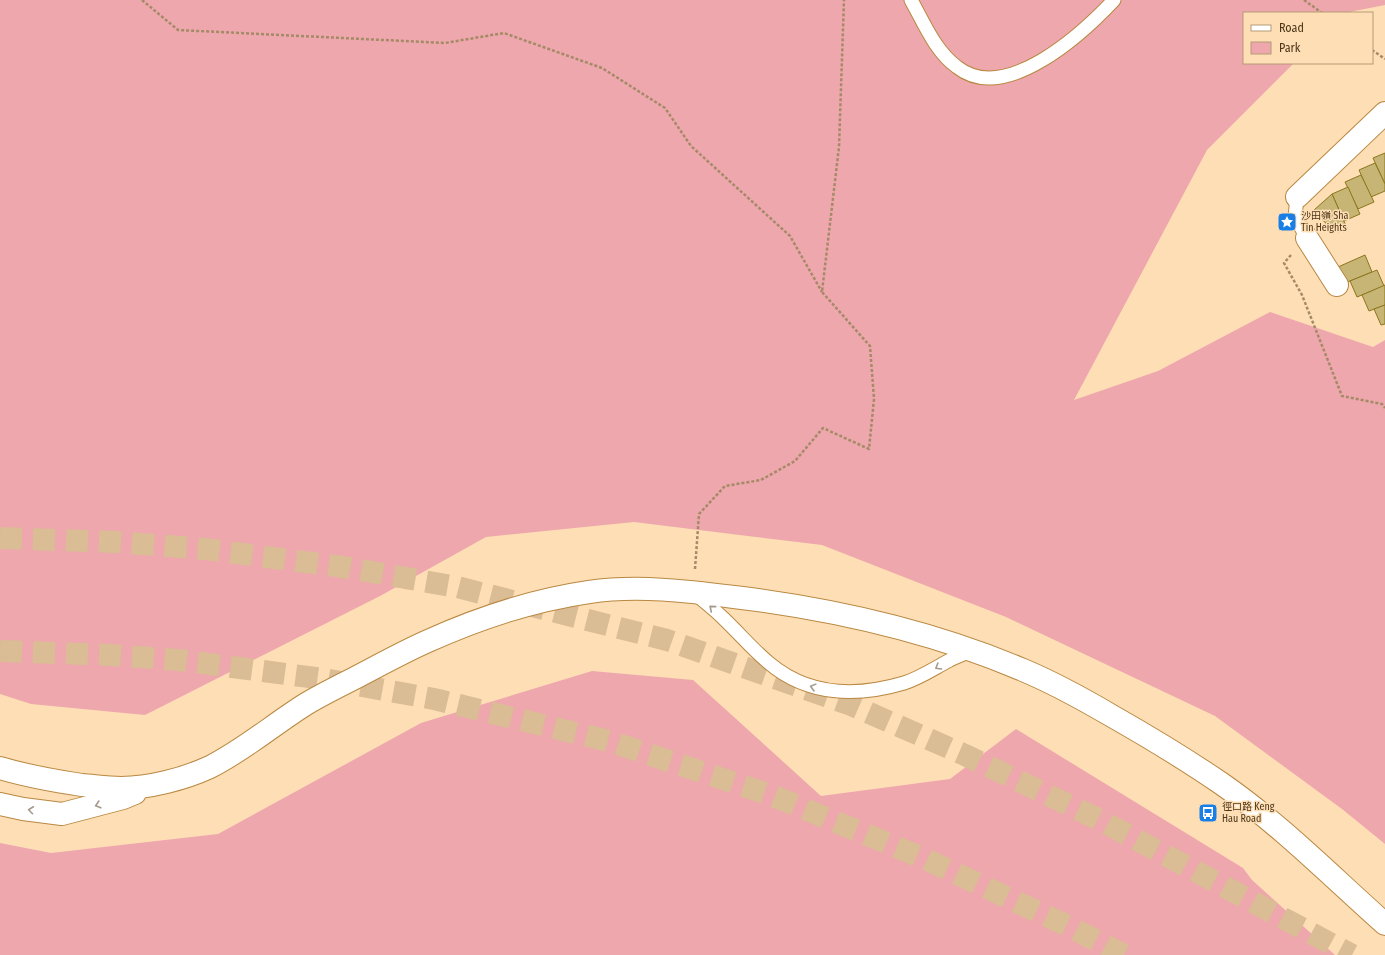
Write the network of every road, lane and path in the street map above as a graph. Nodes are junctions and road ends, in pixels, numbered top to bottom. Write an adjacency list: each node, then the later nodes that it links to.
1 (142, 0): 13 (path)
2 (844, 0): 13 (path)
3 (911, 0): 4 (lane)
4 (1114, 0)
5 (1304, 0): 6 (path)
6 (1321, 12)
7 (1373, 51): 8 (path)
8 (1385, 59)
9 (1385, 113): 10 (main road)
10 (1297, 197): 11 (lane)
11 (1307, 238): 12 (main road); 14 (path)
12 (1337, 285)
13 (822, 292): 15 (path)
14 (1385, 408)
15 (693, 592): 16 (main road); 16 (lane, one-way to 15); 18 (main road)
16 (973, 650): 20 (main road)
17 (0, 768): 18 (main road)
18 (161, 783): 19 (main road, one-way to 19)
19 (0, 804)
20 (1385, 924)

